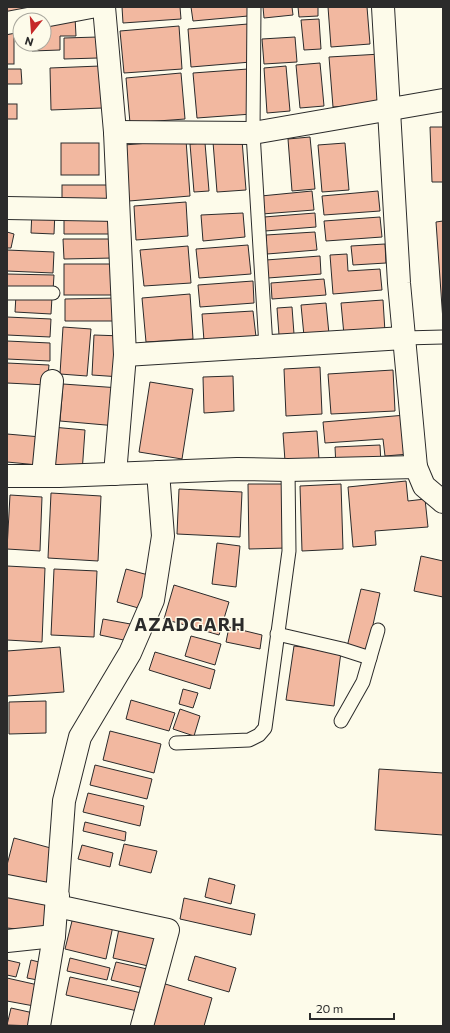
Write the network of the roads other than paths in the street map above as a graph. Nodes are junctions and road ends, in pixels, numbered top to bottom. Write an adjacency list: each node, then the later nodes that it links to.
1 (92, 7): 5 (street)
2 (104, 7): 8 (street)
3 (254, 7): 9 (lane)
4 (383, 7): 7 (street)
5 (7, 22)
6 (443, 100): 7 (street)
7 (388, 109): 9 (street); 15 (street)
8 (115, 132): 9 (street); 11 (street)
9 (254, 133): 16 (lane)
10 (7, 208): 11 (street)
11 (118, 210): 17 (street)
12 (7, 293): 13 (lane)
13 (53, 293)
14 (443, 337): 15 (lane)
15 (404, 338): 16 (street); 19 (street)
16 (266, 347): 17 (street)
17 (125, 355): 22 (street)
18 (52, 381): 24 (street)
19 (416, 467): 20 (street); 25 (street)
20 (288, 470): 21 (street); 27 (lane)
21 (158, 472): 22 (street); 32 (street)
22 (115, 474): 24 (street)
23 (7, 476): 24 (street)
24 (43, 476)
25 (443, 502)
26 (378, 630): 28 (lane)
27 (277, 634): 28 (lane); 30 (lane)
28 (370, 658): 29 (lane)
29 (341, 721)
30 (176, 743)
31 (7, 886): 32 (street)
32 (58, 901): 33 (street); 36 (street)
33 (54, 936): 34 (street); 35 (street)
34 (7, 941)
35 (39, 1026)
36 (142, 1026)

